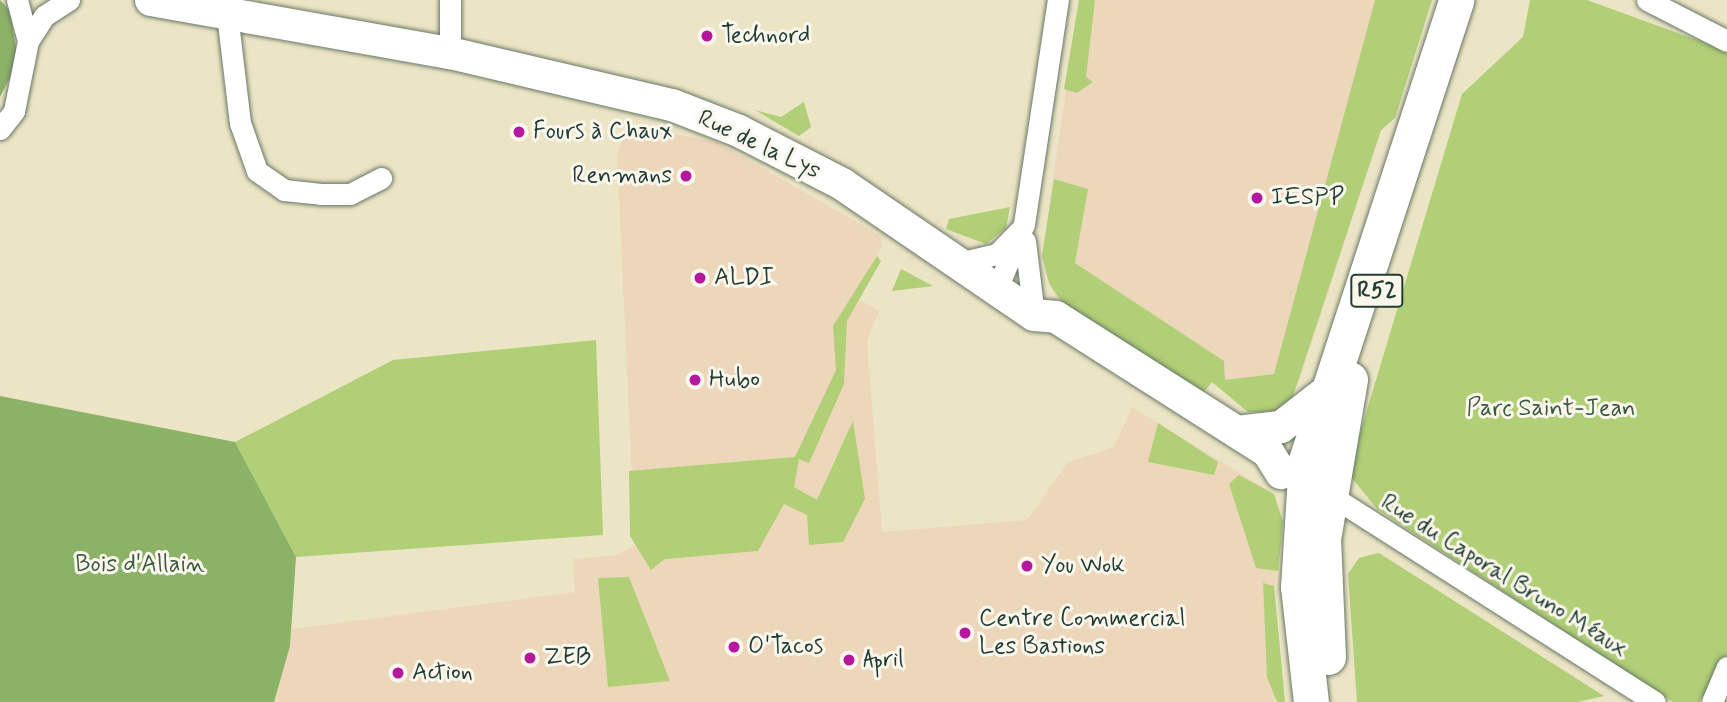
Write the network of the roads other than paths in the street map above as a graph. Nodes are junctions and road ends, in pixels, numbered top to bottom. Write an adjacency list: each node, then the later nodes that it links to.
1 (17, 0): 10 (street)
2 (69, 0): 10 (street)
3 (151, 0): 9 (main road, Rue de la Lys)
4 (450, 0): 12 (street)
5 (1058, 0): 15 (street)
6 (1456, 0): 19 (main road, R52)
7 (1478, 0): 21 (main road, R52)
8 (1647, 0): 11 (street)
9 (227, 14): 12 (main road, Rue de la Lys); 14 (street)
10 (28, 41): 13 (street)
11 (1727, 41)
12 (450, 53): 16 (main road, Rue de la Lys)
13 (0, 129)
14 (381, 178)
15 (1024, 224): 16 (street); 17 (street); 18 (street)
16 (954, 264): 17 (main road, Rue de la Lys)
17 (996, 291): 18 (main road, Rue de la Lys)
18 (1034, 315): 20 (main road, Rue de la Lys); 21 (main road, Rue de la Lys)
19 (1322, 395): 20 (main road); 21 (main road, R52)
20 (1237, 432): 21 (main road, Rue de la Lys)
21 (1305, 483): 23 (main road, R52); 24 (main road, R52); 25 (street, Rue du Caporal Bruno Méaux)
22 (1727, 667): 26 (street)
23 (1311, 702)
24 (1331, 702)
25 (1650, 702)
26 (1712, 702)

